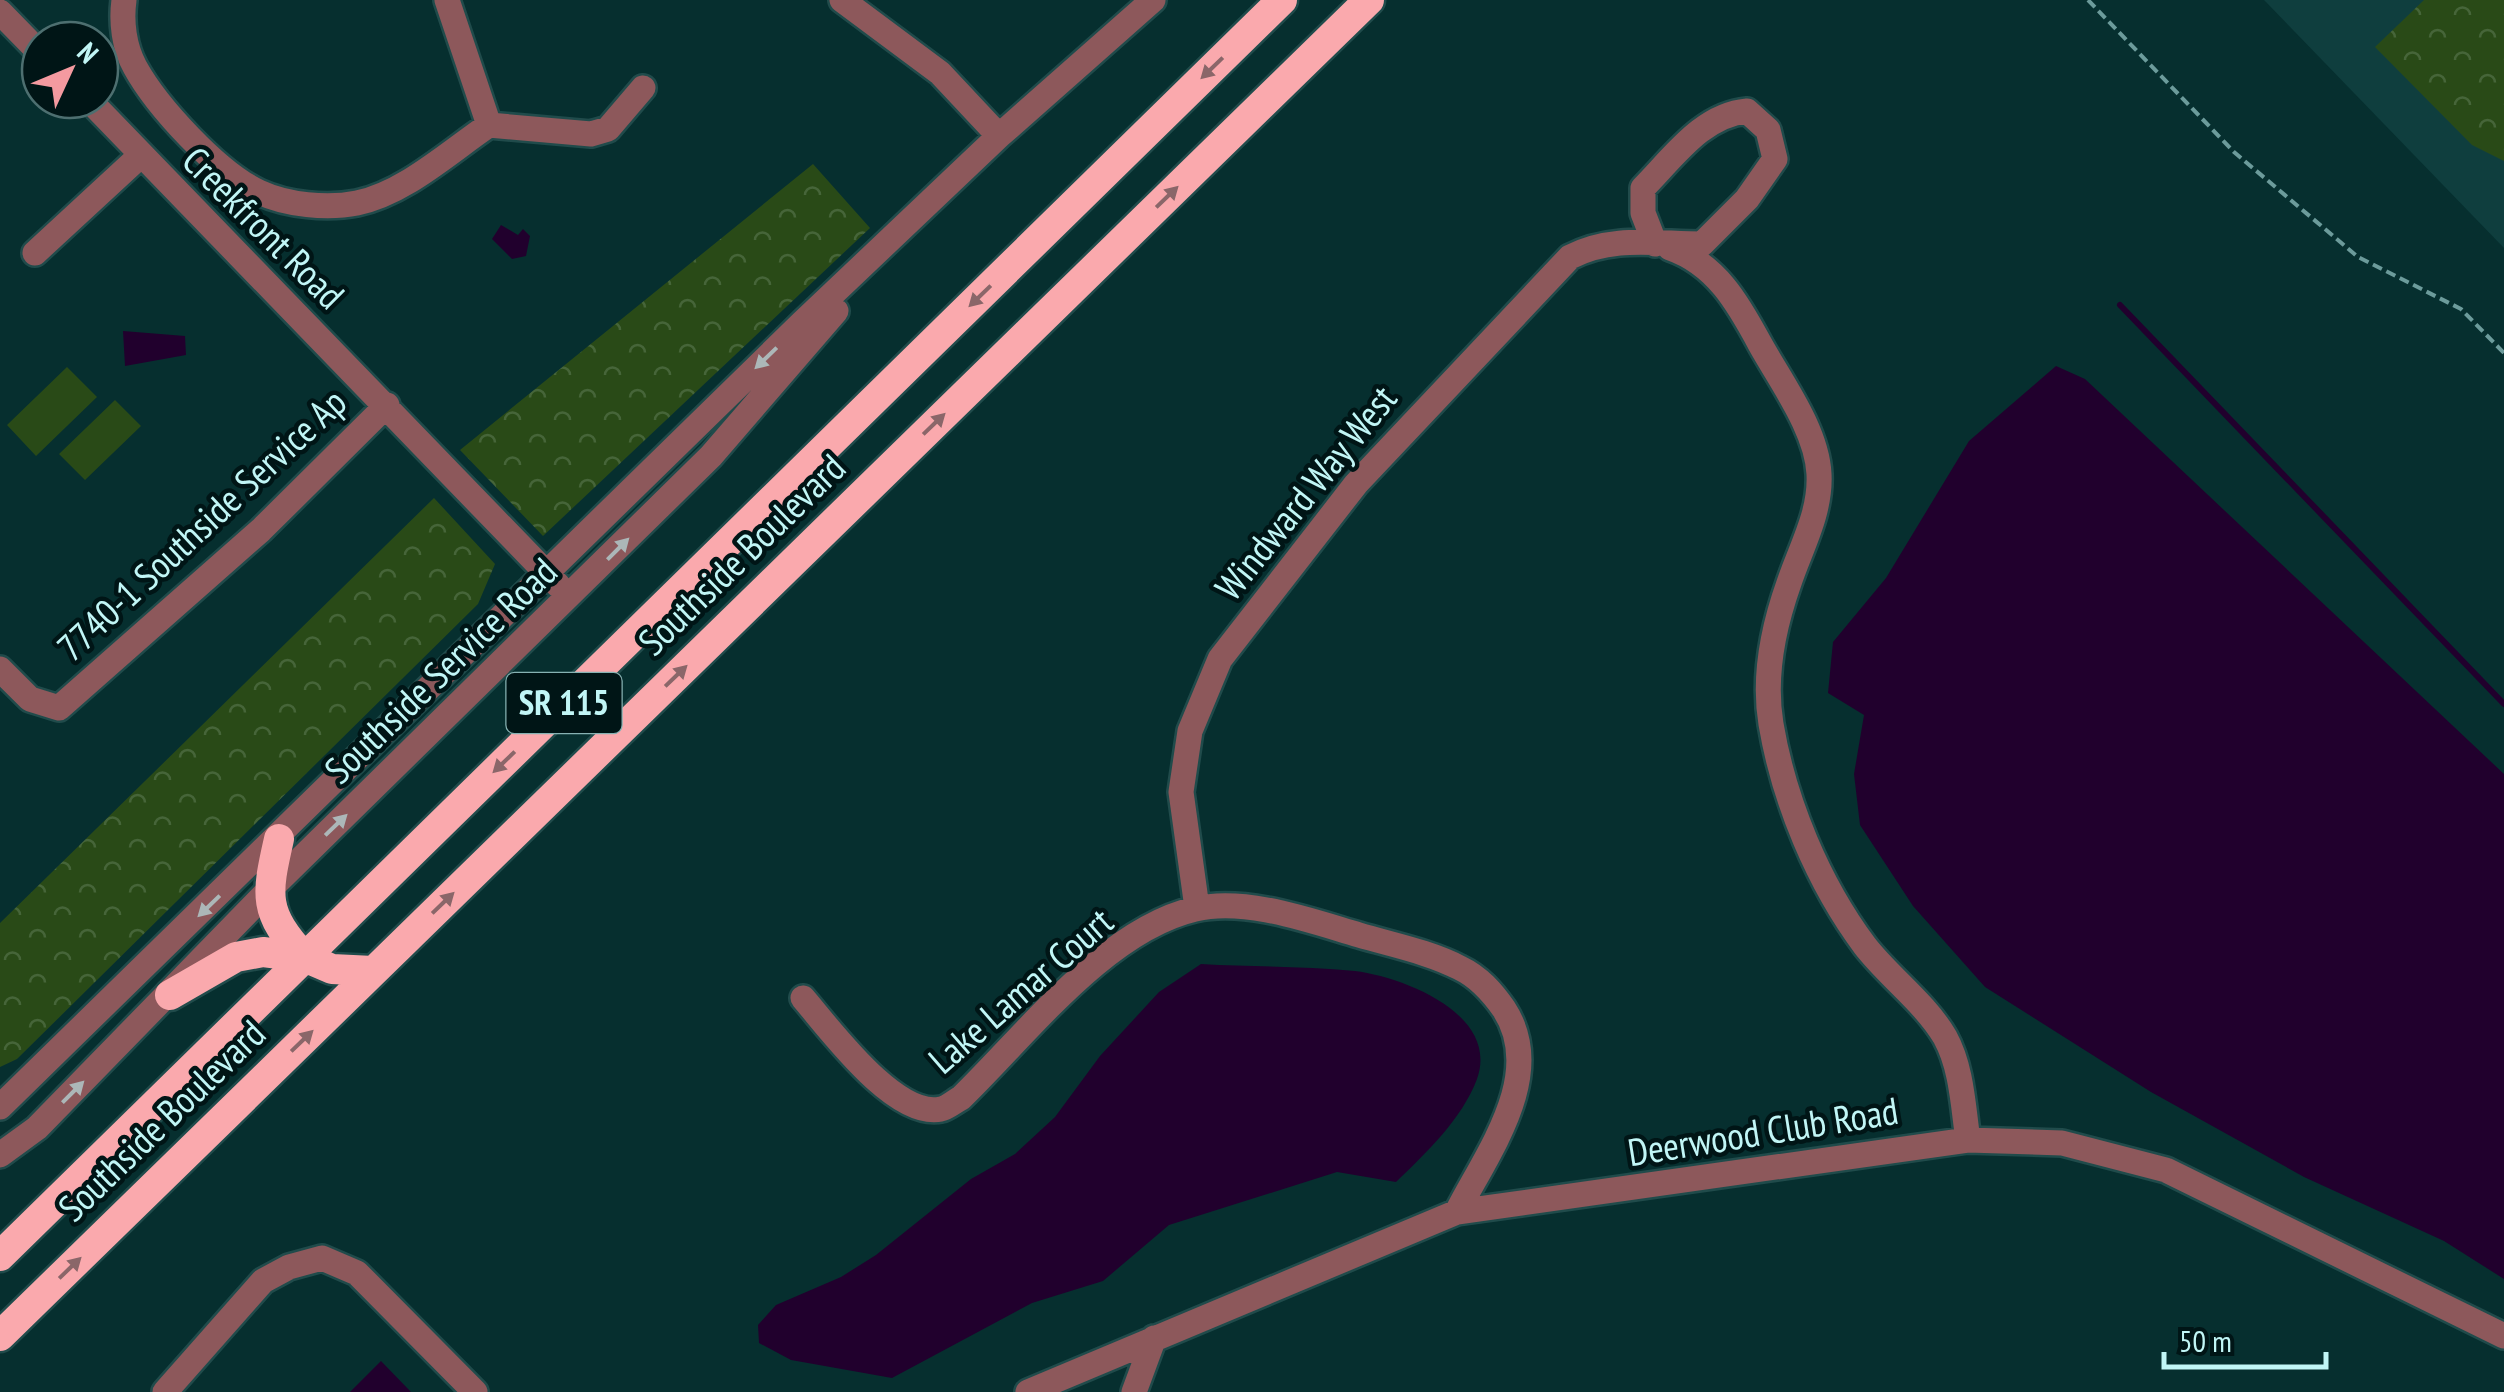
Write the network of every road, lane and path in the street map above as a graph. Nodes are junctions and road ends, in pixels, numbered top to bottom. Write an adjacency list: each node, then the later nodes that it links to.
1 (124, 0): 12 (street)
2 (446, 0): 12 (street)
3 (842, 0): 13 (street)
4 (1153, 0): 13 (street, Southside Service Road)
5 (1282, 0): 26 (highway, Southside Boulevard / SR 115, one-way to 26)
6 (1369, 0): 27 (highway, Southside Boulevard / SR 115, one-way to 6)
7 (2088, 0): 18 (path)
8 (0, 12): 9 (street)
9 (20, 32)
10 (643, 88): 12 (street)
11 (107, 120): 14 (street, Creekfront Road)
12 (489, 125)
13 (998, 136): 15 (street, Southside Service Road)
14 (140, 156): 17 (street); 19 (street, Creekfront Road)
15 (914, 220): 20 (street, Southside Service Road, one-way to 20); 21 (street, Southside Service Road, one-way to 15)
16 (1655, 244): 16 (street, Windward Way West); 25 (street, Windward Way West); 31 (street)
17 (35, 254)
18 (2504, 353)
19 (387, 406): 20 (street, 7740-1 Southside Service Ap); 22 (street, 7740-1 Southside Service Ap)
20 (547, 573): 21 (street, 7740-1 Southside Service Ap); 23 (street, Southside Service Road)
21 (570, 598): 24 (street, Southside Service Road, one-way to 21)
22 (0, 669)
23 (279, 838): 24 (highway); 30 (street, Southside Service Road, one-way to 30)
24 (266, 893): 26 (highway); 28 (street, Southside Service Road)
25 (1197, 908): 29 (street, Lake Lamar Court); 33 (street, Lake Lamar Court)
26 (304, 957): 27 (highway); 28 (highway); 34 (highway, Southside Boulevard / SR 115)
27 (373, 971): 35 (highway, Southside Boulevard / SR 115, one-way to 27)
28 (170, 995): 32 (street, Southside Service Road, one-way to 28)
29 (803, 998)
30 (0, 1107)
31 (1968, 1140): 33 (street, Deerwood Club Road); 36 (street, Deerwood Club Road)
32 (0, 1156)
33 (1457, 1212): 37 (street, Deerwood Club Road)
34 (0, 1256)
35 (0, 1336)
36 (2504, 1336)
37 (1154, 1338): 40 (street, Deerwood Club Road); 41 (street)
38 (165, 1392): 39 (street)
39 (475, 1392)
40 (1028, 1392)
41 (1134, 1392)

